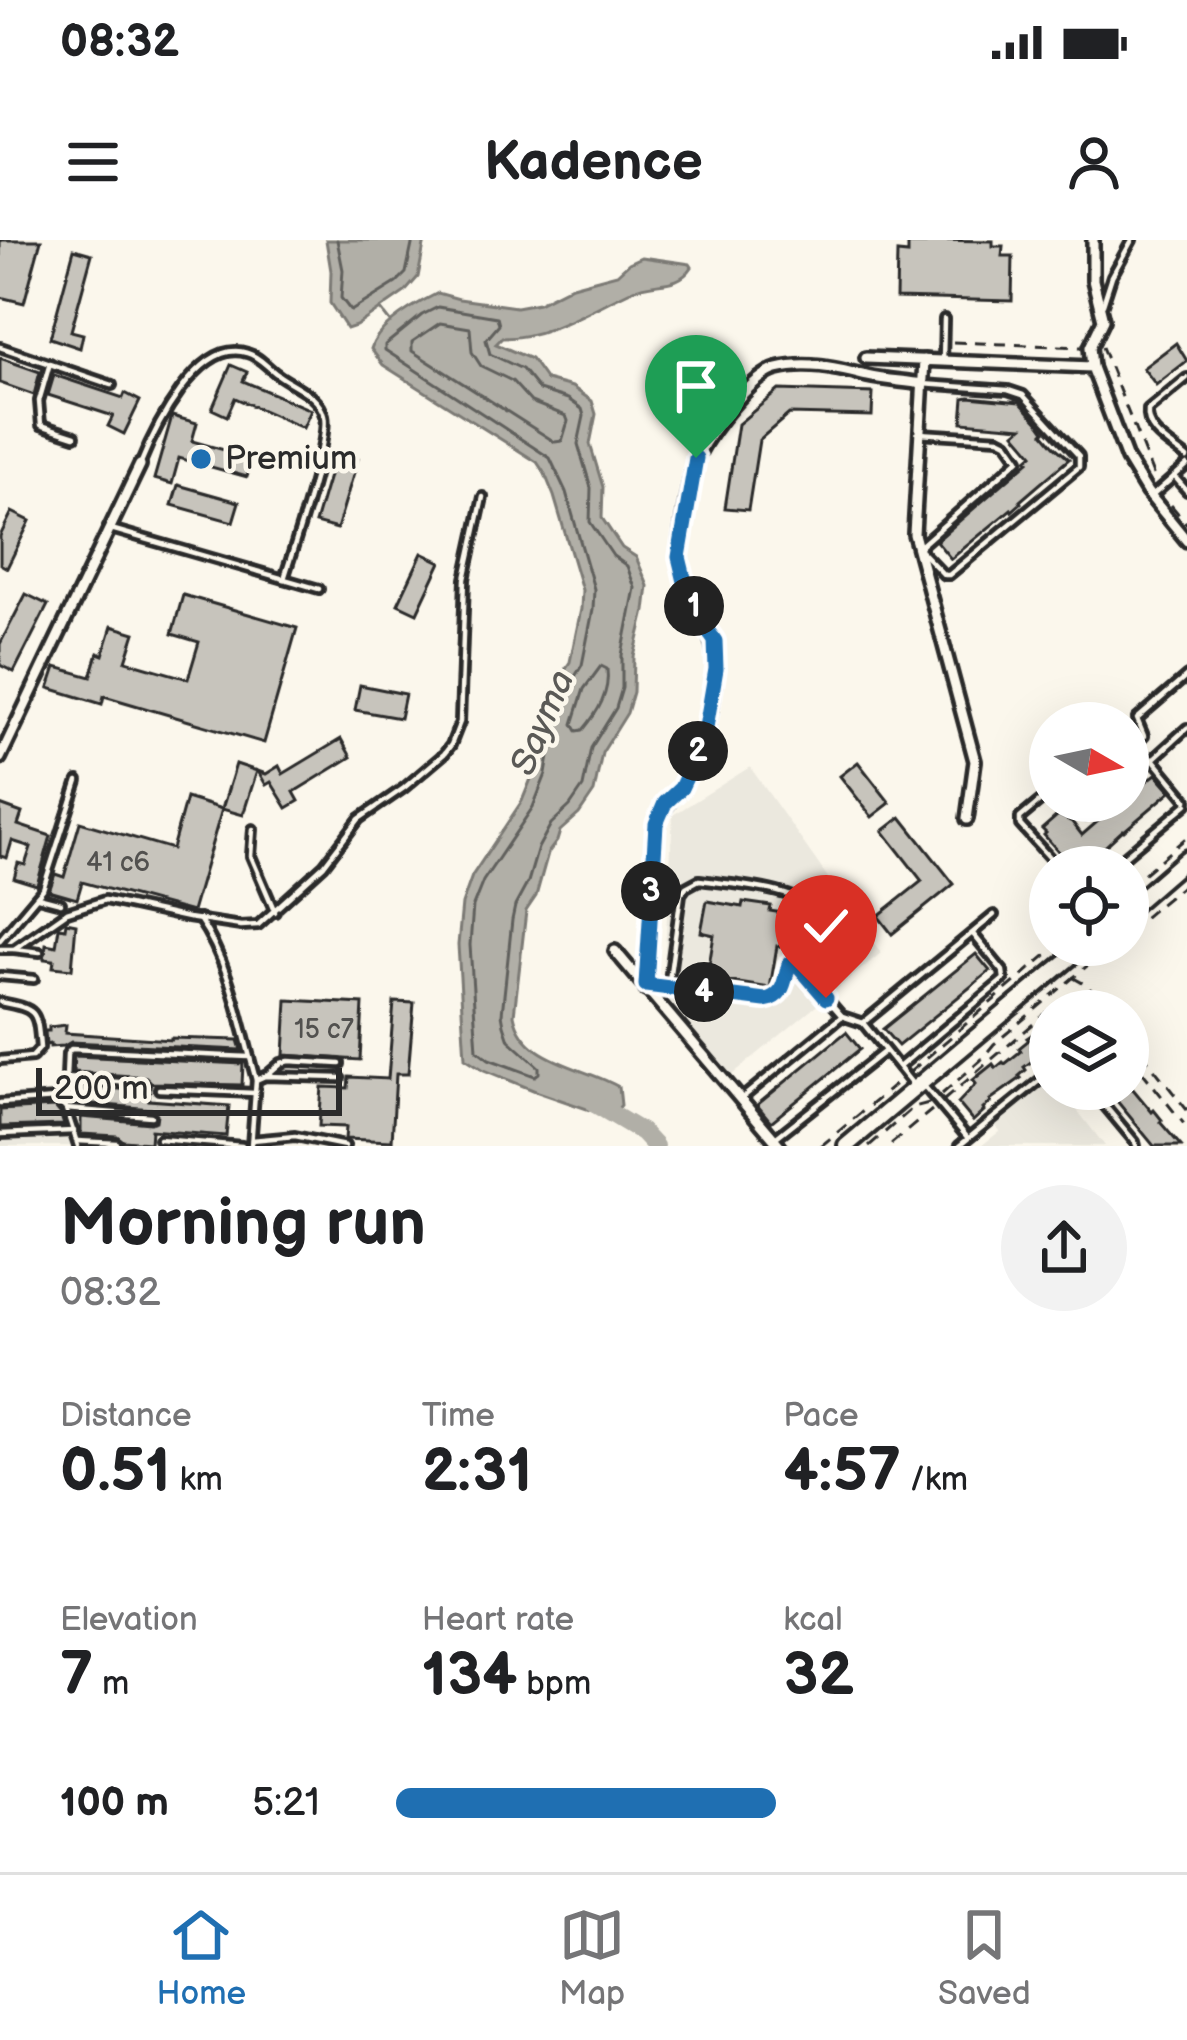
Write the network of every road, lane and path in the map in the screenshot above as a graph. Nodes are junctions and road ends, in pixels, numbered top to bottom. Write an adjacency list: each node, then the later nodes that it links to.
1 (1093, 240): 3 (street)
2 (1132, 240): 3 (lane)
3 (1102, 310): 7 (street)
4 (944, 319): 5 (lane)
5 (944, 341): 7 (path); 10 (lane)
6 (0, 347): 11 (lane)
7 (1090, 347): 12 (street); 22 (path)
8 (866, 358): 9 (street)
9 (924, 361): 10 (street); 14 (street)
10 (943, 361): 12 (street)
11 (50, 363): 15 (lane); 17 (lane)
12 (1092, 367): 22 (street)
13 (1187, 379): 18 (lane)
14 (922, 384): 16 (street); 27 (lane); 69 (street)
15 (112, 385)
16 (919, 433): 27 (street); 27 (lane)
17 (75, 436)
18 (1187, 462): 20 (lane)
19 (140, 465): 25 (street); 28 (lane)
20 (1174, 476): 21 (lane); 22 (lane)
21 (1187, 491)
22 (1155, 493): 24 (path); 26 (street)
23 (483, 497): 50 (lane)
24 (1187, 524)
25 (111, 529): 28 (lane); 33 (street)
26 (1187, 542)
27 (918, 548): 39 (street)
28 (284, 579): 29 (lane)
29 (319, 589)
30 (1187, 676): 31 (lane)
31 (1149, 709)
32 (1187, 728): 34 (lane)
33 (0, 758)
34 (1153, 759): 35 (lane); 37 (lane)
35 (1149, 762)
36 (78, 781): 48 (lane)
37 (1187, 802): 43 (lane)
38 (1029, 811): 42 (lane)
39 (967, 819)
40 (253, 829): 50 (lane)
41 (1187, 837): 45 (path)
42 (1039, 846)
43 (1136, 846)
44 (1187, 859): 47 (street)
45 (1149, 869)
46 (1187, 882): 51 (path)
47 (1149, 891)
48 (38, 897): 49 (lane); 55 (lane)
49 (61, 903)
50 (275, 912): 53 (lane)
51 (1149, 914)
52 (994, 916): 54 (lane)
53 (199, 919): 57 (lane); 77 (lane)
54 (973, 934): 74 (lane); 81 (lane)
55 (0, 940)
56 (0, 949): 57 (lane)
57 (14, 949): 59 (lane)
58 (615, 951): 69 (street)
59 (40, 952)
60 (816, 956): 61 (lane); 68 (lane); 70 (lane)
61 (797, 964): 68 (lane); 70 (lane)
62 (1035, 966): 87 (path)
63 (1059, 966): 87 (street)
64 (1086, 966): 66 (path)
65 (0, 976): 67 (lane)
66 (1072, 977): 71 (path); 94 (path)
67 (34, 979)
68 (813, 981): 73 (lane)
69 (646, 987): 70 (lane); 93 (street)
70 (668, 988)
71 (1091, 990)
72 (0, 1002): 78 (lane)
73 (842, 1016): 74 (lane); 93 (lane)
74 (863, 1023): 76 (lane)
75 (1029, 1027): 94 (path)
76 (885, 1051): 81 (lane); 109 (lane)
77 (249, 1057): 83 (lane); 85 (lane)
78 (0, 1060)
79 (1149, 1062): 98 (path)
80 (340, 1064): 82 (lane)
81 (898, 1067): 87 (lane)
82 (265, 1076): 84 (lane); 85 (lane)
83 (66, 1078): 88 (lane); 92 (lane)
84 (340, 1078)
85 (256, 1080): 91 (lane)
86 (1149, 1080): 100 (path)
87 (913, 1082): 94 (lane); 113 (path); 114 (street)
88 (145, 1084)
89 (159, 1089): 91 (lane)
90 (1029, 1089): 104 (lane)
91 (255, 1093): 108 (lane)
92 (56, 1099): 95 (lane); 96 (lane)
93 (741, 1099): 109 (street)
94 (938, 1101): 103 (path); 104 (lane); 110 (path)
95 (0, 1103)
96 (66, 1109): 99 (lane); 101 (lane)
97 (1108, 1110): 117 (lane)
98 (1187, 1110)
99 (151, 1116)
100 (1184, 1124)
101 (74, 1130): 102 (lane); 106 (lane)
102 (0, 1134)
103 (883, 1135): 110 (path); 115 (path)
104 (969, 1138): 116 (lane)
105 (159, 1139): 111 (lane)
106 (77, 1143): 107 (lane)
107 (117, 1143)
108 (251, 1143): 112 (lane)
109 (777, 1143)
110 (891, 1145)
111 (242, 1146)
112 (345, 1146)
113 (821, 1146)
114 (846, 1146)
115 (869, 1146)
116 (959, 1146)
117 (1136, 1146)

